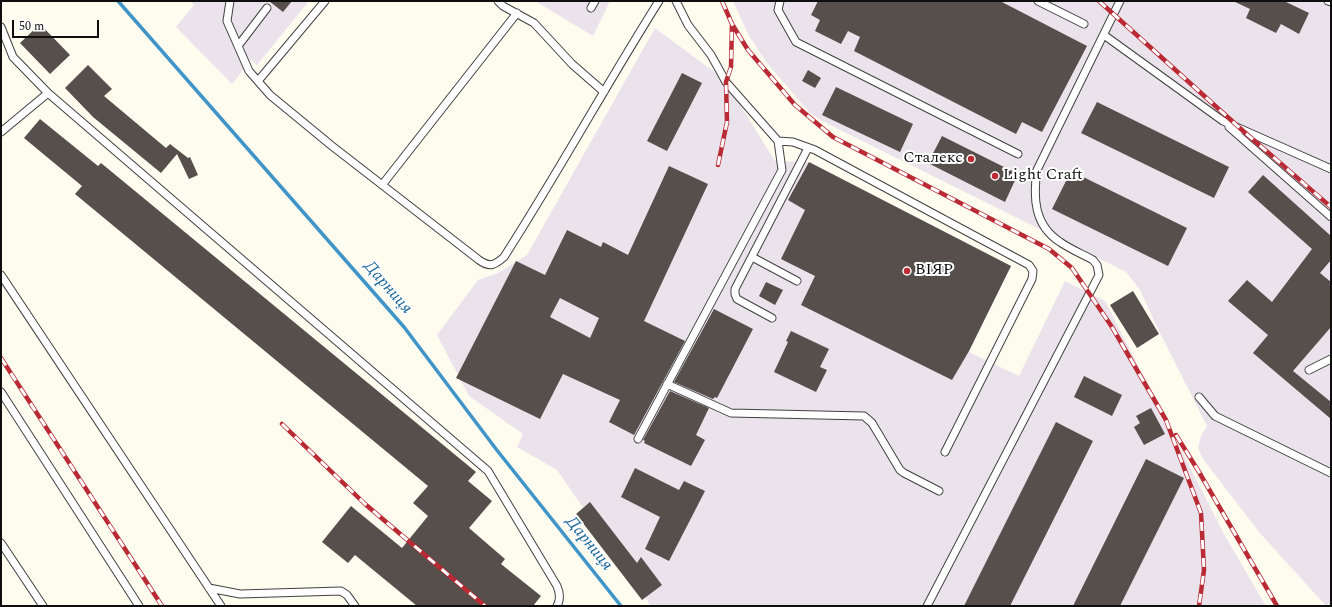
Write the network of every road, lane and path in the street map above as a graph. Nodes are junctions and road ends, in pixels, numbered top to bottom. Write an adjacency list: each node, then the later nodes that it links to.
1 (230, 1): 18 (lane)
2 (325, 1): 19 (lane)
3 (498, 1): 14 (lane)
4 (595, 1): 13 (lane)
5 (659, 1): 20 (lane)
6 (676, 1): 24 (lane)
7 (780, 1): 26 (lane)
8 (1038, 1): 15 (lane)
9 (1120, 1): 17 (lane)
10 (1328, 1): 11 (lane)
11 (1331, 2)
12 (267, 8): 18 (lane)
13 (591, 8)
14 (517, 14): 20 (lane); 28 (lane)
15 (1084, 24)
16 (1, 27): 21 (lane)
17 (1104, 35): 22 (lane); 50 (lane)
18 (238, 46): 19 (lane)
19 (258, 81): 28 (lane)
20 (604, 92): 28 (lane)
21 (48, 93): 23 (lane); 49 (lane)
22 (1223, 121): 27 (lane); 29 (lane)
23 (1, 132)
24 (778, 141): 25 (lane); 36 (lane)
25 (808, 148): 30 (lane); 40 (lane)
26 (1018, 154)
27 (1331, 169)
28 (382, 185)
29 (1331, 217)
30 (752, 257): 32 (lane); 33 (lane)
31 (1, 275): 44 (lane)
32 (797, 281)
33 (772, 318)
34 (1331, 359): 35 (lane)
35 (1309, 370)
36 (667, 384): 39 (lane); 42 (lane)
37 (1, 392): 46 (lane)
38 (1199, 397): 41 (lane)
39 (638, 439)
40 (945, 452)
41 (1331, 473)
42 (939, 491)
43 (1, 544): 45 (lane)
44 (209, 588): 47 (lane); 48 (lane)
45 (43, 606)
46 (139, 606)
47 (221, 606)
48 (356, 606)
49 (557, 606)
50 (928, 606)

